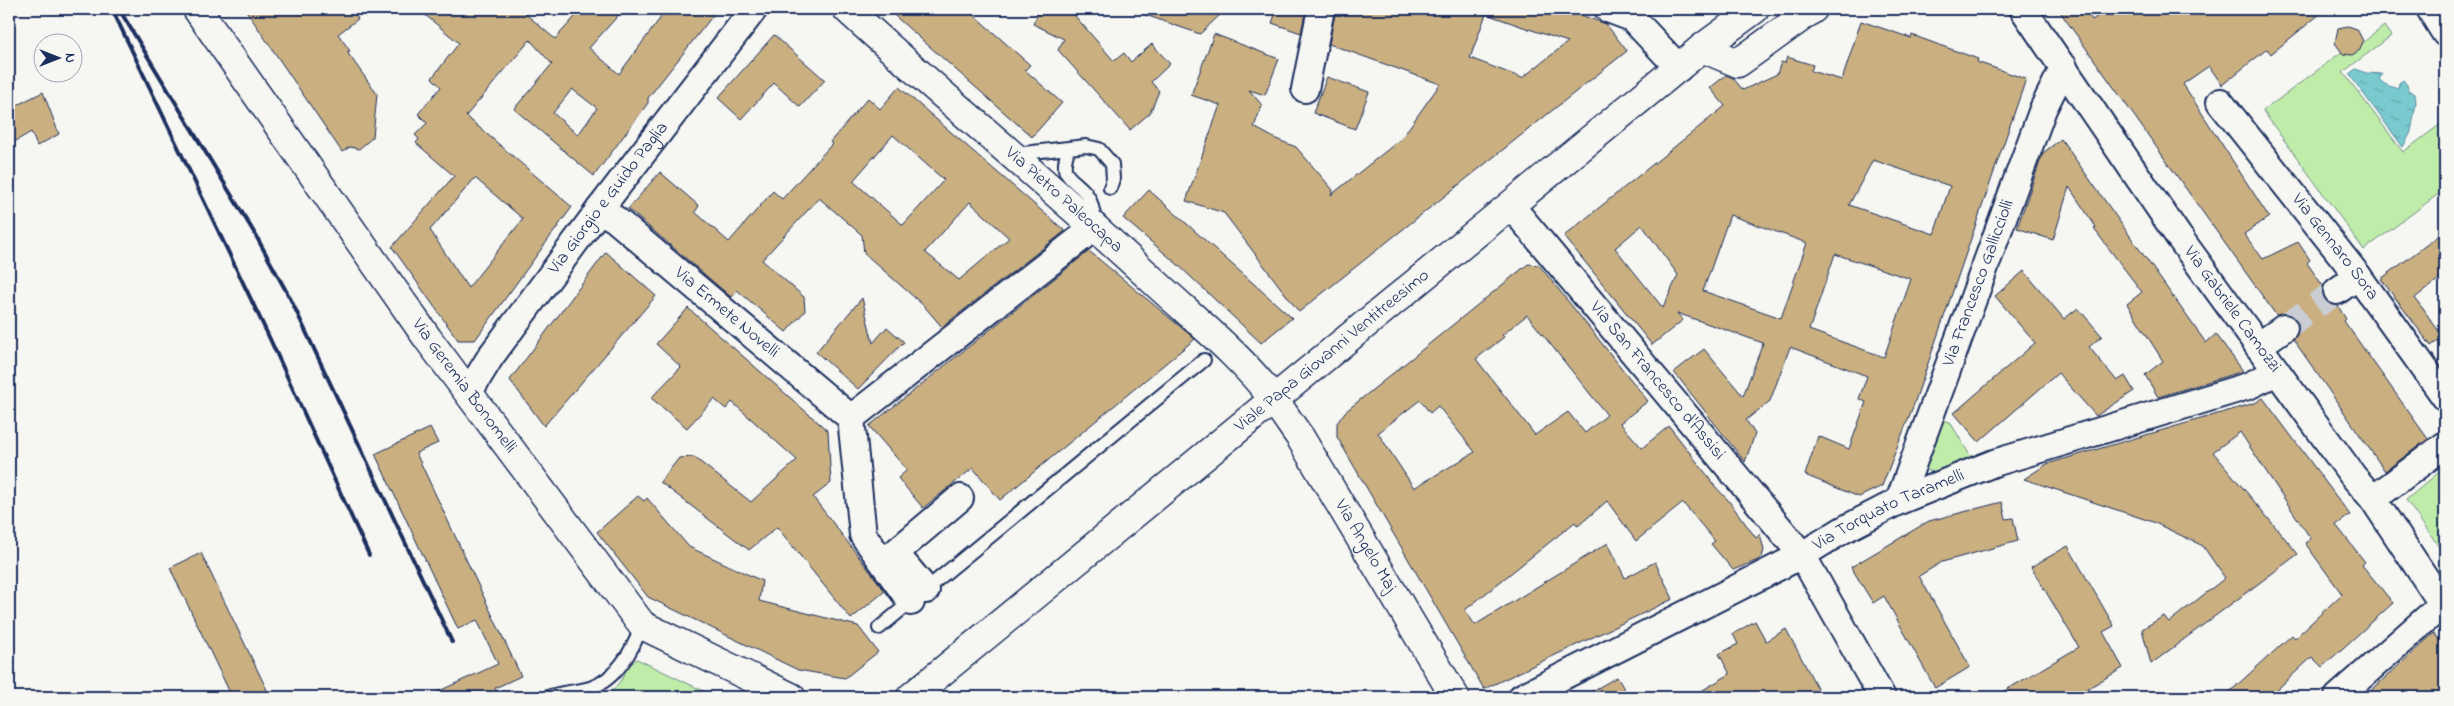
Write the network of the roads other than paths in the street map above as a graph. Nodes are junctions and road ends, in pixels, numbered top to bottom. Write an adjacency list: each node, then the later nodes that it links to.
1 (197, 9): 28 (main road, Via Geremia Bonomelli)
2 (754, 9): 20 (street, Via Giorgio e Guido Paglia)
3 (847, 9): 17 (main road, Via Pietro Paleocapa)
4 (1321, 9): 14 (street)
5 (1608, 9): 12 (street)
6 (1754, 9): 11 (main road, Viale Papa Giovanni Ventitreesimo)
7 (1813, 9): 11 (main road)
8 (2023, 9): 13 (street, Via Gabriele Camozzi)
9 (2430, 9): 10 (street)
10 (2445, 33)
11 (1702, 48): 12 (main road, Viale Papa Giovanni Ventitreesimo)
12 (1679, 68): 19 (main road, Viale Papa Giovanni Ventitreesimo)
13 (2064, 68): 25 (street, Via Gabriele Camozzi); 35 (street, Via Francesco Gallicciolli)
14 (1305, 89)
15 (2220, 102): 22 (street, Via Gennaro Sora)
16 (1068, 150): 17 (lane); 18 (lane); 21 (lane)
17 (1014, 154): 21 (main road, Via Pietro Paleocapa)
18 (1110, 188)
19 (1511, 206): 30 (main road, Viale Papa Giovanni Ventitreesimo); 36 (street, Via San Francesco d'Assisi)
20 (599, 210): 28 (street, Via Giorgio e Guido Paglia); 31 (street, Via Ermete Novelli)
21 (1096, 228): 30 (main road, Via Pietro Paleocapa); 31 (street)
22 (2358, 276): 23 (street); 29 (street, Via Gennaro Sora)
23 (2337, 292)
24 (2284, 328): 25 (street)
25 (2258, 346): 27 (street, Via Gabriele Camozzi)
26 (1204, 360): 37 (lane)
27 (2277, 372): 34 (street, Via Gabriele Camozzi); 35 (street, Via Torquato Taramelli)
28 (469, 392): 39 (main road, Via Geremia Bonomelli)
29 (2445, 397)
30 (1274, 399): 44 (main road, Viale Papa Giovanni Ventitreesimo); 45 (main road, Via Angelo Maj)
31 (851, 418): 37 (street)
32 (2445, 445): 34 (street)
33 (960, 498): 37 (street)
34 (2372, 499): 38 (street, Via Gabriele Camozzi)
35 (1899, 501): 36 (street, Via Torquato Taramelli)
36 (1802, 555): 46 (street, Via Torquato Taramelli); 47 (street, Via San Francesco d'Assisi)
37 (919, 596): 40 (lane)
38 (2444, 606): 48 (street)
39 (642, 625): 41 (lane); 43 (main road, Via Geremia Bonomelli)
40 (879, 628)
41 (586, 693): 42 (lane)
42 (548, 697)
43 (791, 697)
44 (911, 697)
45 (1454, 697)
46 (1522, 697)
47 (1882, 697)
48 (2338, 697)

